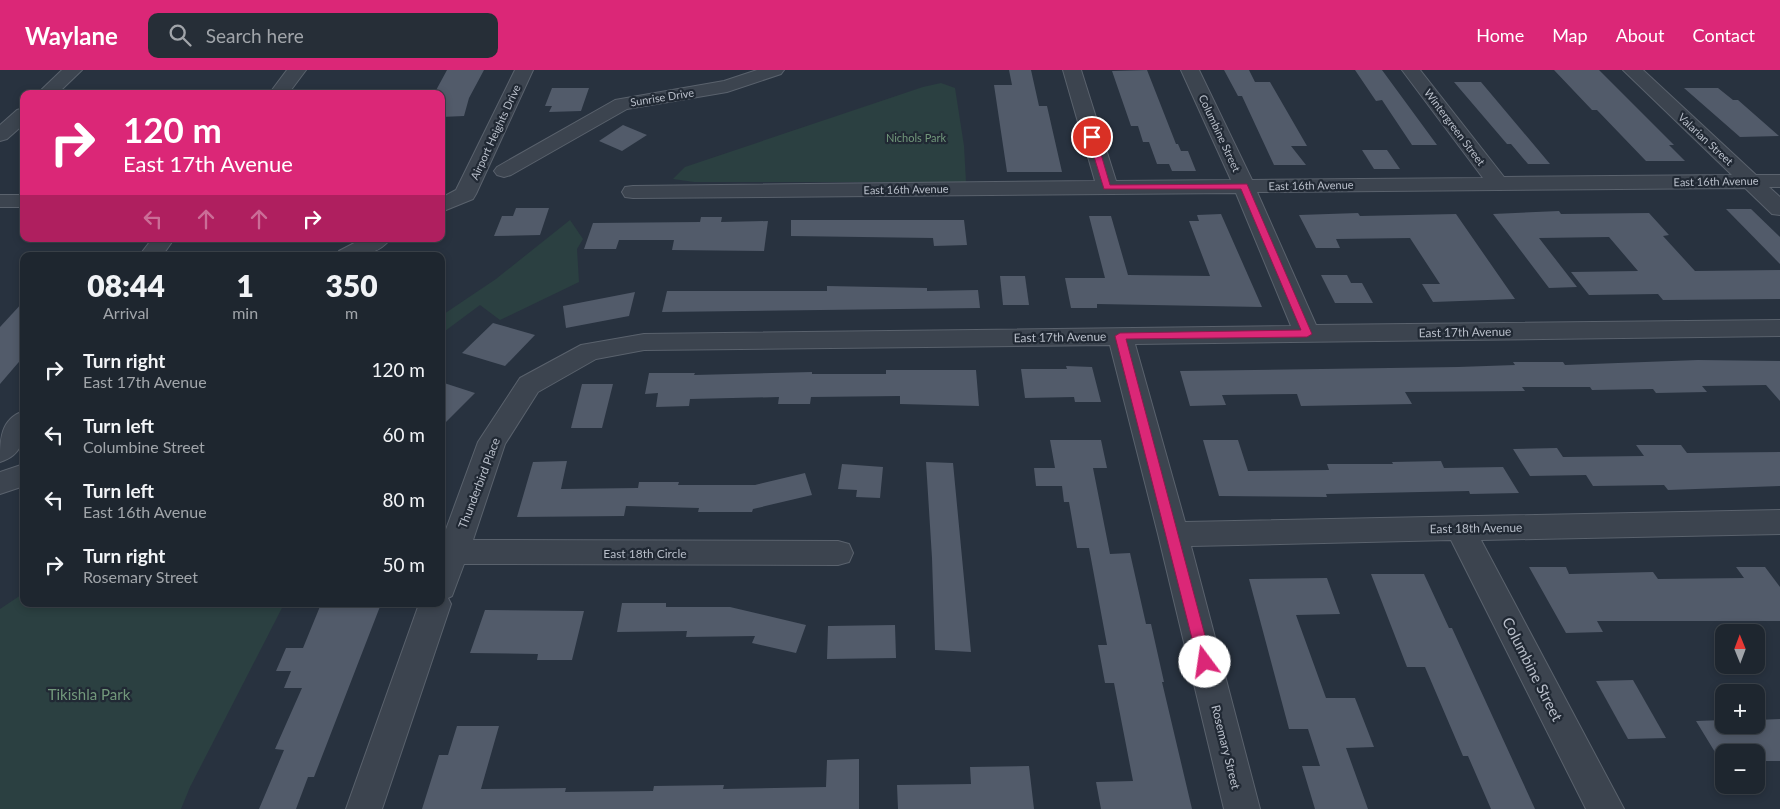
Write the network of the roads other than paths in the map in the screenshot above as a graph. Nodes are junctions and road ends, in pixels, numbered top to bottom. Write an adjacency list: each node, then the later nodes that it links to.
1 (73, 70): 10 (street)
2 (297, 70): 11 (street)
3 (524, 70): 21 (street, Airport Heights Drive)
4 (775, 70): 9 (street, Sunrise Drive)
5 (1072, 70): 19 (street)
6 (1190, 70): 18 (street, Columbine Street)
7 (1411, 70): 17 (street, Wintergreen Street)
8 (1632, 70): 16 (street, Valarian Street)
9 (748, 75): 14 (street, Sunrise Drive)
10 (50, 90)
11 (281, 90)
12 (20, 118): 13 (street)
13 (0, 135)
14 (504, 171)
15 (1780, 180): 16 (street, East 16th Avenue)
16 (1750, 181): 17 (street, East 16th Avenue); 26 (street, Valarian Street)
17 (1498, 183): 18 (street, East 16th Avenue)
18 (1244, 186): 19 (street, East 16th Avenue); 32 (street, Columbine Street)
19 (1107, 188): 20 (street, East 16th Avenue)
20 (633, 192)
21 (465, 194): 22 (street); 25 (street)
22 (445, 195)
23 (0, 201): 24 (street)
24 (20, 201)
25 (445, 204)
26 (1780, 209)
27 (161, 242): 29 (street)
28 (373, 242): 30 (street)
29 (153, 252)
30 (355, 252)
31 (1780, 328): 32 (street, East 17th Avenue)
32 (1307, 334): 33 (street, East 17th Avenue)
33 (1120, 336): 34 (street, East 17th Avenue); 41 (street, Rosemary Street)
34 (529, 385): 42 (street, Thunderbird Place)
35 (20, 426): 36 (street)
36 (0, 452)
37 (20, 476): 38 (street)
38 (0, 483)
39 (1780, 522): 40 (street, East 18th Avenue)
40 (1460, 529): 41 (street, East 18th Avenue); 48 (street, Columbine Street)
41 (1173, 534): 47 (street, Rosemary Street)
42 (453, 552): 43 (street, East 18th Circle); 44 (street, Thunderbird Place)
43 (838, 553)
44 (445, 575)
45 (434, 607): 46 (street)
46 (364, 809)
47 (1242, 809)
48 (1606, 809)

